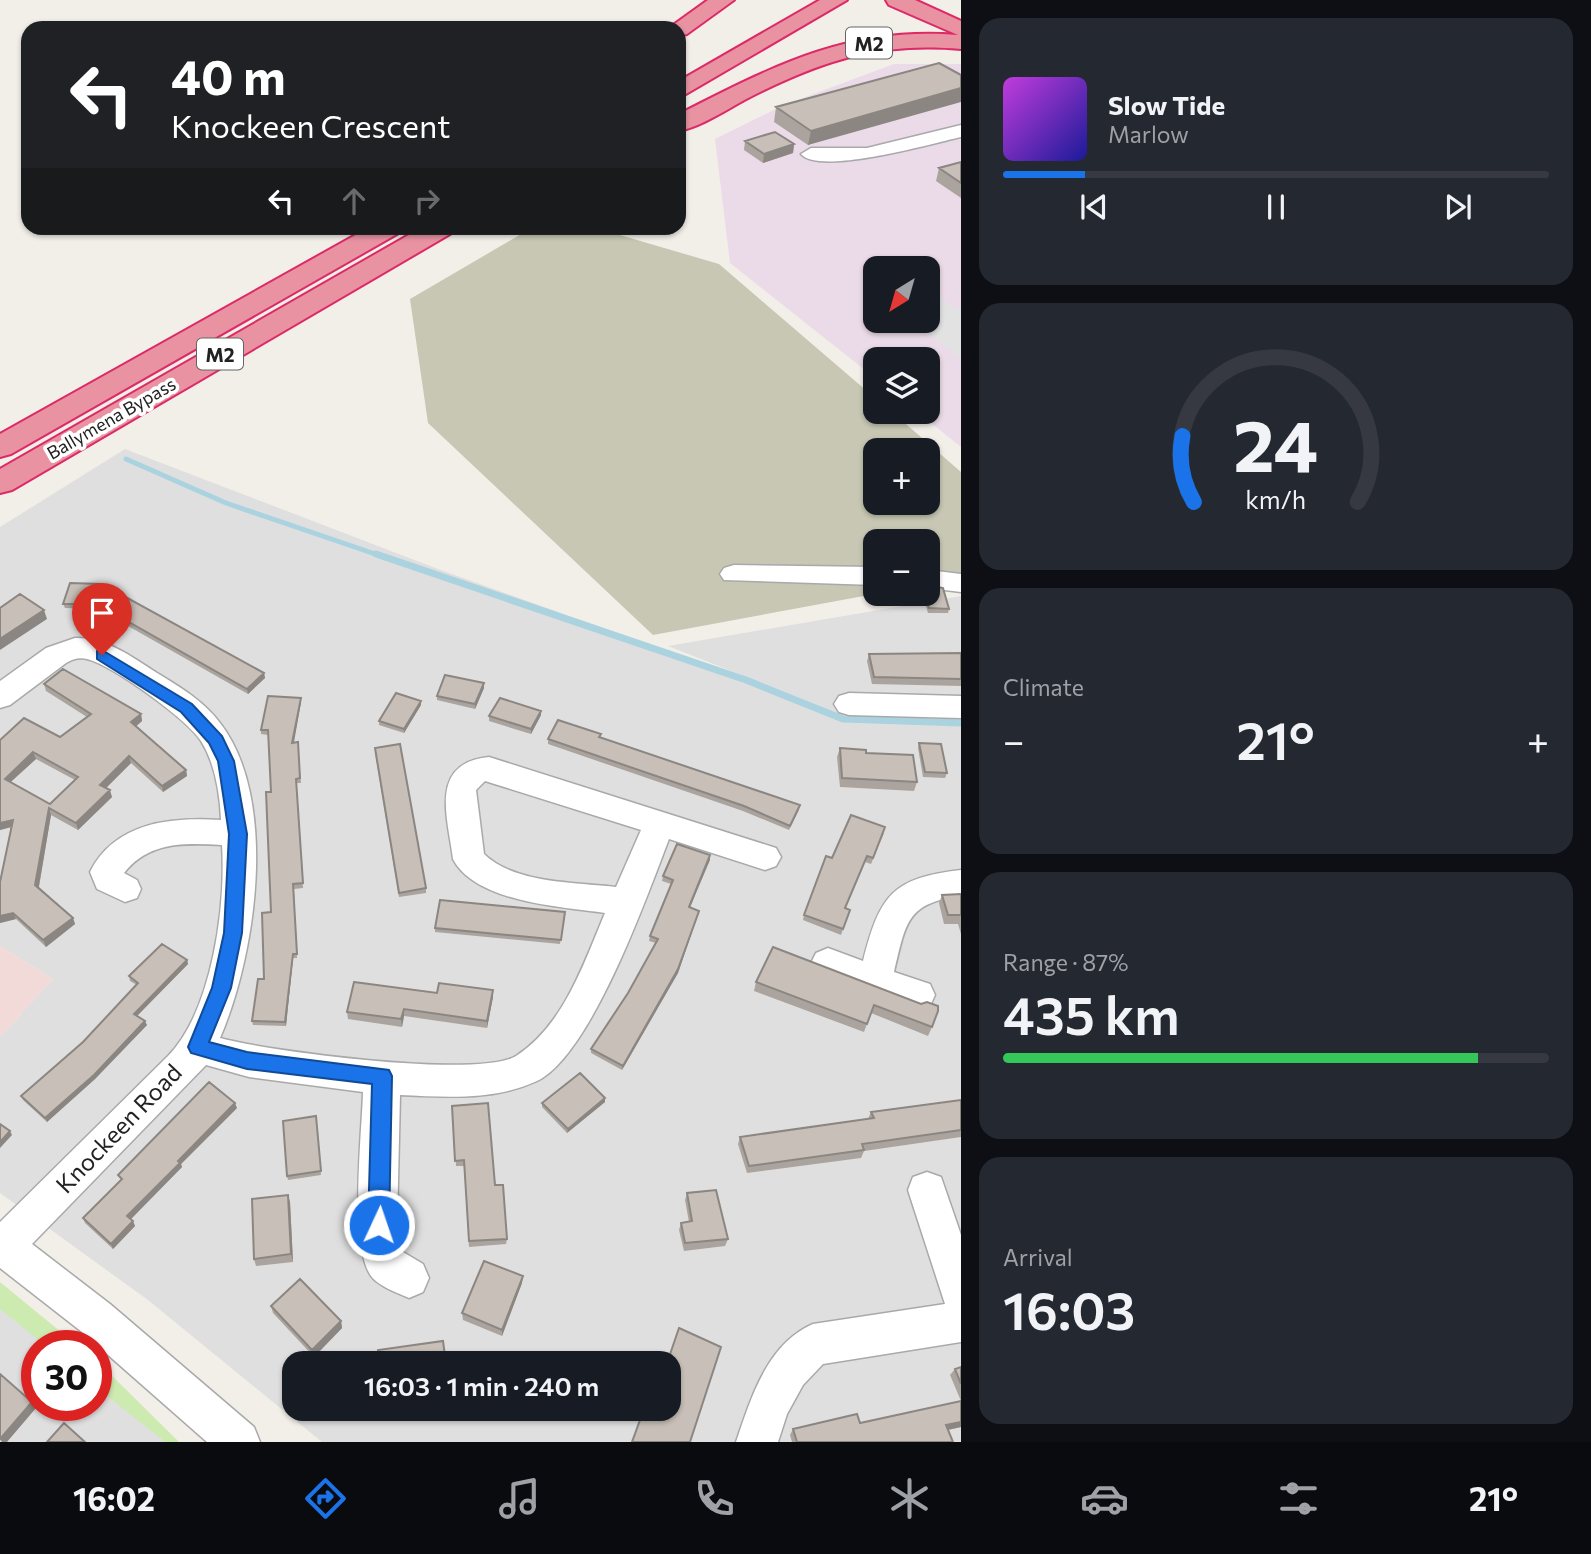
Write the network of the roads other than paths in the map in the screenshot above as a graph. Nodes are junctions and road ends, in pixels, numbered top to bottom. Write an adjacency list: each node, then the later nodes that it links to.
1 (723, 0): 4 (highway)
2 (836, 0): 7 (highway, M2)
3 (899, 1): 5 (highway)
4 (686, 24)
5 (961, 29)
6 (961, 42): 8 (highway, M2)
7 (686, 87)
8 (686, 121)
9 (961, 131): 10 (street)
10 (811, 154)
11 (353, 235): 16 (highway, M2)
12 (375, 235): 16 (highway, Ballymena Bypass / M2)
13 (428, 235): 15 (highway, Ballymena Bypass / M2)
14 (455, 235): 15 (highway, M2)
15 (146, 397): 17 (highway, Ballymena Bypass / M2)
16 (0, 447)
17 (0, 483)
18 (734, 574): 19 (street)
19 (863, 576)
20 (940, 580): 21 (street)
21 (961, 583)
22 (0, 697): 26 (street, Knockeen Road)
23 (849, 704): 24 (street)
24 (961, 707)
25 (659, 823): 27 (street); 30 (street); 30 (street)
26 (238, 834): 29 (street); 34 (street, Knockeen Road)
27 (765, 857)
28 (961, 883): 32 (street)
29 (125, 889)
30 (626, 902): 35 (street)
31 (828, 963): 32 (street)
32 (876, 980): 33 (street)
33 (918, 995)
34 (198, 1047): 35 (street); 37 (street, Knockeen Road)
35 (382, 1076): 38 (street)
36 (926, 1190): 39 (street)
37 (2, 1244): 41 (street)
38 (409, 1278)
39 (961, 1295)
40 (961, 1322): 42 (street)
41 (239, 1442)
42 (757, 1442)

